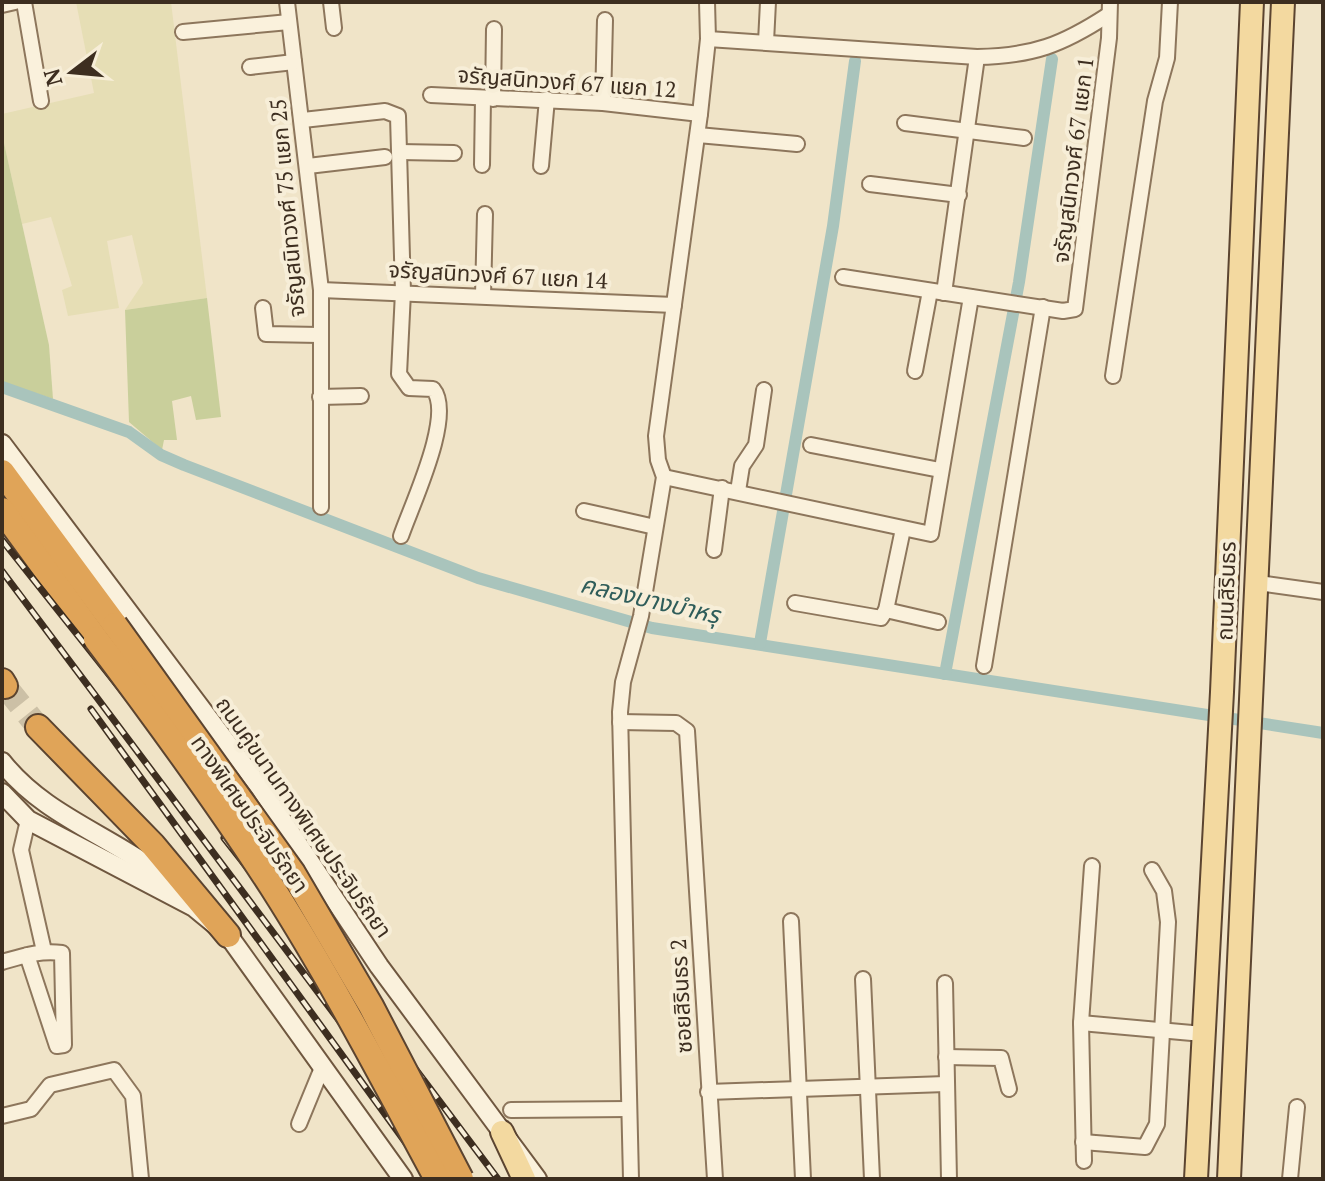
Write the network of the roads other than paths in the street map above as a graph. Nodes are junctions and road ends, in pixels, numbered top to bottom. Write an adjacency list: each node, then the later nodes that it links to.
1 (15, 2): 10 (street)
2 (24, 2): 27 (street)
3 (287, 2): 13 (street, จรัญสนิทวงศ์ 75 แยก 25)
4 (331, 2): 14 (street)
5 (707, 2): 17 (street)
6 (768, 2): 18 (street)
7 (1170, 2): 58 (street)
8 (1252, 2): 22 (main road, ถนนสิรินธร)
9 (1283, 2): 23 (main road, ถนนสิรินธร)
10 (2, 5)
11 (1109, 8): 19 (street); 54 (street, จรัญสนิทวงศ์ 67 แยก 1)
12 (605, 20): 28 (street)
13 (289, 22): 16 (street); 20 (street, จรัญสนิทวงศ์ 75 แยก 25)
14 (334, 28)
15 (494, 29): 25 (street)
16 (183, 32)
17 (708, 39): 18 (street); 30 (street)
18 (766, 42): 19 (street)
19 (977, 57): 34 (street)
20 (294, 62): 21 (street); 32 (street, จรัญสนิทวงศ์ 75 แยก 25)
21 (250, 67)
22 (1248, 88): 23 (main road); 29 (main road, ถนนสิรินธร)
23 (1279, 92): 31 (main road, ถนนสิรินธร)
24 (431, 95): 25 (street, จรัญสนิทวงศ์ 67 แยก 12)
25 (488, 98): 26 (street, จรัญสนิทวงศ์ 67 แยก 12); 41 (street)
26 (547, 99): 28 (street, จรัญสนิทวงศ์ 67 แยก 12); 43 (street)
27 (41, 101)
28 (603, 103): 30 (street, จรัญสนิทวงศ์ 67 แยก 12)
29 (1247, 111): 31 (main road); 101 (main road, ถนนสิรินธร)
30 (700, 114): 35 (street)
31 (1278, 116): 77 (main road, ถนนสิรินธร)
32 (303, 120): 38 (street); 42 (street, จรัญสนิทวงศ์ 75 แยก 25)
33 (905, 123): 34 (street)
34 (968, 131): 36 (street); 45 (street)
35 (698, 135): 37 (street); 53 (street)
36 (1024, 138)
37 (797, 144)
38 (400, 152): 39 (street); 49 (street)
39 (454, 153)
40 (385, 157): 42 (street)
41 (482, 165)
42 (308, 166): 48 (street, จรัญสนิทวงศ์ 75 แยก 25)
43 (541, 166)
44 (870, 184): 45 (street)
45 (959, 195): 50 (street)
46 (485, 214): 51 (street)
47 (843, 277): 50 (street)
48 (321, 290): 49 (street, จรัญสนิทวงศ์ 67 แยก 14); 56 (street, จรัญสนิทวงศ์ 75 แยก 25)
49 (403, 292): 51 (street, จรัญสนิทวงศ์ 67 แยก 14); 75 (street)
50 (937, 292): 52 (street); 57 (street)
51 (483, 296): 53 (street, จรัญสนิทวงศ์ 67 แยก 14)
52 (971, 297): 54 (street); 65 (street)
53 (674, 305): 67 (street)
54 (1043, 307): 82 (street)
55 (263, 308): 56 (street)
56 (319, 335): 61 (street, จรัญสนิทวงศ์ 75 แยก 25)
57 (915, 371)
58 (1113, 376)
59 (764, 390): 69 (street)
60 (361, 396): 61 (street)
61 (320, 397): 70 (street, จรัญสนิทวงศ์ 75 แยก 25)
62 (2, 444): 90 (main road, ถนนคู่ขนานทางพิเศษประจิมรัถยา)
63 (811, 445): 65 (street)
64 (2, 452): 66 (highway, ทางพิเศษประจิมรัถยา)
65 (940, 470): 74 (street)
66 (7, 474): 90 (main road); 120 (highway, ทางพิเศษประจิมรัถยา, bridge)
67 (664, 477): 68 (street); 73 (street)
68 (722, 488): 69 (street); 76 (street)
69 (738, 491): 74 (street)
70 (321, 507)
71 (2, 510): 119 (highway, ทางพิเศษประจิมรัถยา, bridge)
72 (584, 511): 73 (street)
73 (655, 527): 83 (street)
74 (903, 529): 80 (street)
75 (401, 536)
76 (714, 550)
77 (1258, 583): 78 (street); 129 (main road, ถนนสิรินธร)
78 (1323, 592)
79 (795, 603): 80 (street)
80 (886, 610): 81 (street)
81 (938, 622)
82 (984, 666)
83 (620, 722): 108 (street, ซอยสิรินธร 2); 110 (street)
84 (38, 727): 93 (highway)
85 (2, 762): 91 (main road)
86 (2, 793): 87 (main road)
87 (28, 820): 91 (main road); 94 (street)
88 (1092, 866): 99 (street)
89 (1152, 870): 100 (street)
90 (337, 906): 114 (main road, ถนนคู่ขนานทางพิเศษประจิมรัถยา)
91 (194, 907): 93 (main road)
92 (791, 921): 106 (street)
93 (228, 935): 103 (main road)
94 (44, 951): 95 (street); 95 (street)
95 (27, 955): 96 (street)
96 (2, 962)
97 (863, 979): 105 (street)
98 (945, 983): 102 (street)
99 (1081, 1023): 100 (street); 115 (street)
100 (1161, 1031): 101 (street); 115 (street)
101 (1203, 1034): 128 (main road, ถนนสิรินธร)
102 (946, 1057): 104 (street); 107 (street)
103 (322, 1068): 113 (street); 118 (main road)
104 (946, 1084): 105 (street); 127 (street)
105 (869, 1086): 106 (street); 126 (street)
106 (799, 1089): 108 (street); 125 (street)
107 (1009, 1089)
108 (708, 1092): 124 (street)
109 (1297, 1107): 130 (street)
110 (629, 1109): 111 (street); 123 (street)
111 (511, 1110)
112 (2, 1116): 117 (street)
113 (299, 1124)
114 (502, 1132): 121 (main road); 122 (main road, ถนนคู่ขนานทางพิเศษประจิมรัถยา)
115 (1083, 1142): 116 (street)
116 (1084, 1161)
117 (141, 1179)
118 (403, 1179)
119 (437, 1179)
120 (461, 1179)
121 (524, 1179)
122 (537, 1179)
123 (631, 1179)
124 (715, 1179)
125 (803, 1179)
126 (872, 1179)
127 (949, 1179)
128 (1196, 1179)
129 (1229, 1179)
130 (1290, 1179)

